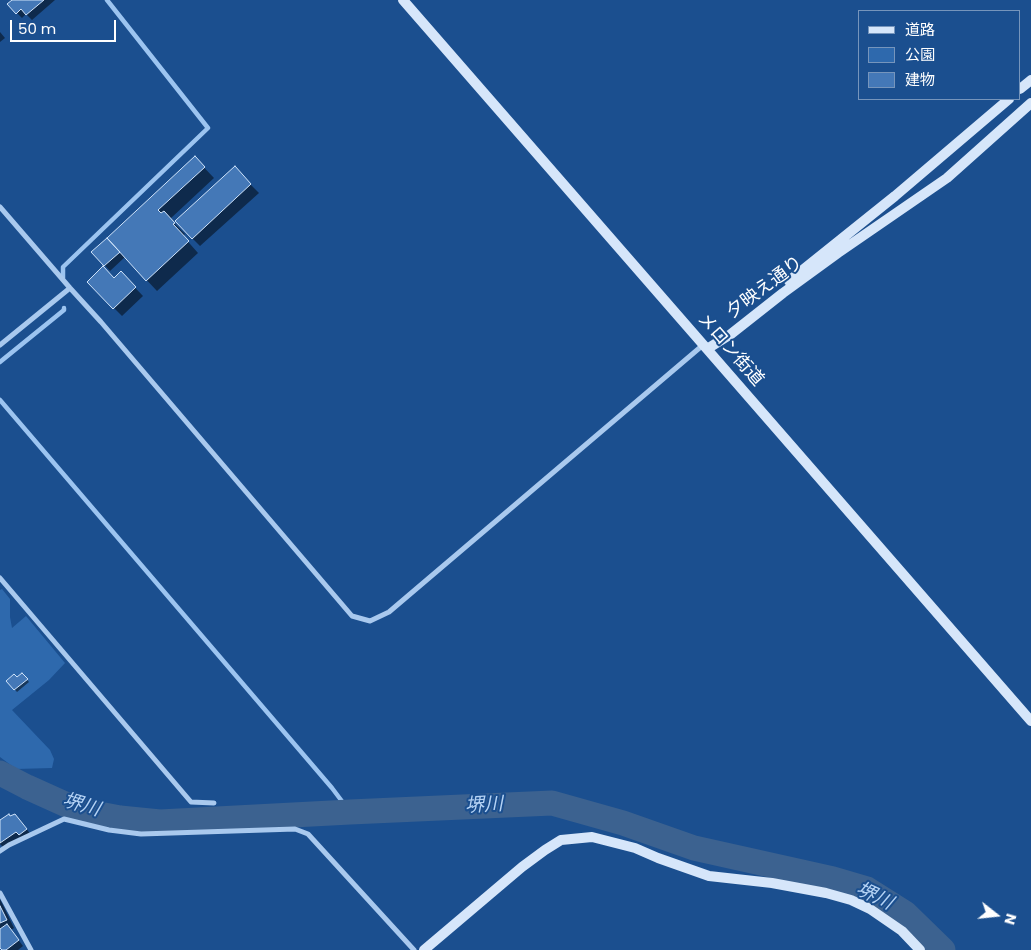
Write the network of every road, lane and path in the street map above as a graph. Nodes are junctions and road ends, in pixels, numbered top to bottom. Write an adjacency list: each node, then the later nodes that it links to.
1 (403, 0): 9 (street, メロン街道)
2 (1031, 80): 3 (street)
3 (1021, 88)
4 (1008, 100): 9 (street, 夕映え通り)
5 (1031, 103): 9 (street, 夕映え通り)
6 (0, 207): 7 (street)
7 (70, 288): 8 (street); 9 (street)
8 (0, 345)
9 (706, 347): 11 (street, メロン街道)
10 (0, 578): 12 (street)
11 (1031, 721)
12 (214, 803)
13 (0, 851): 16 (street)
14 (0, 893): 15 (street)
15 (31, 950)
16 (414, 950)
17 (424, 950): 18 (street)
18 (920, 950)

